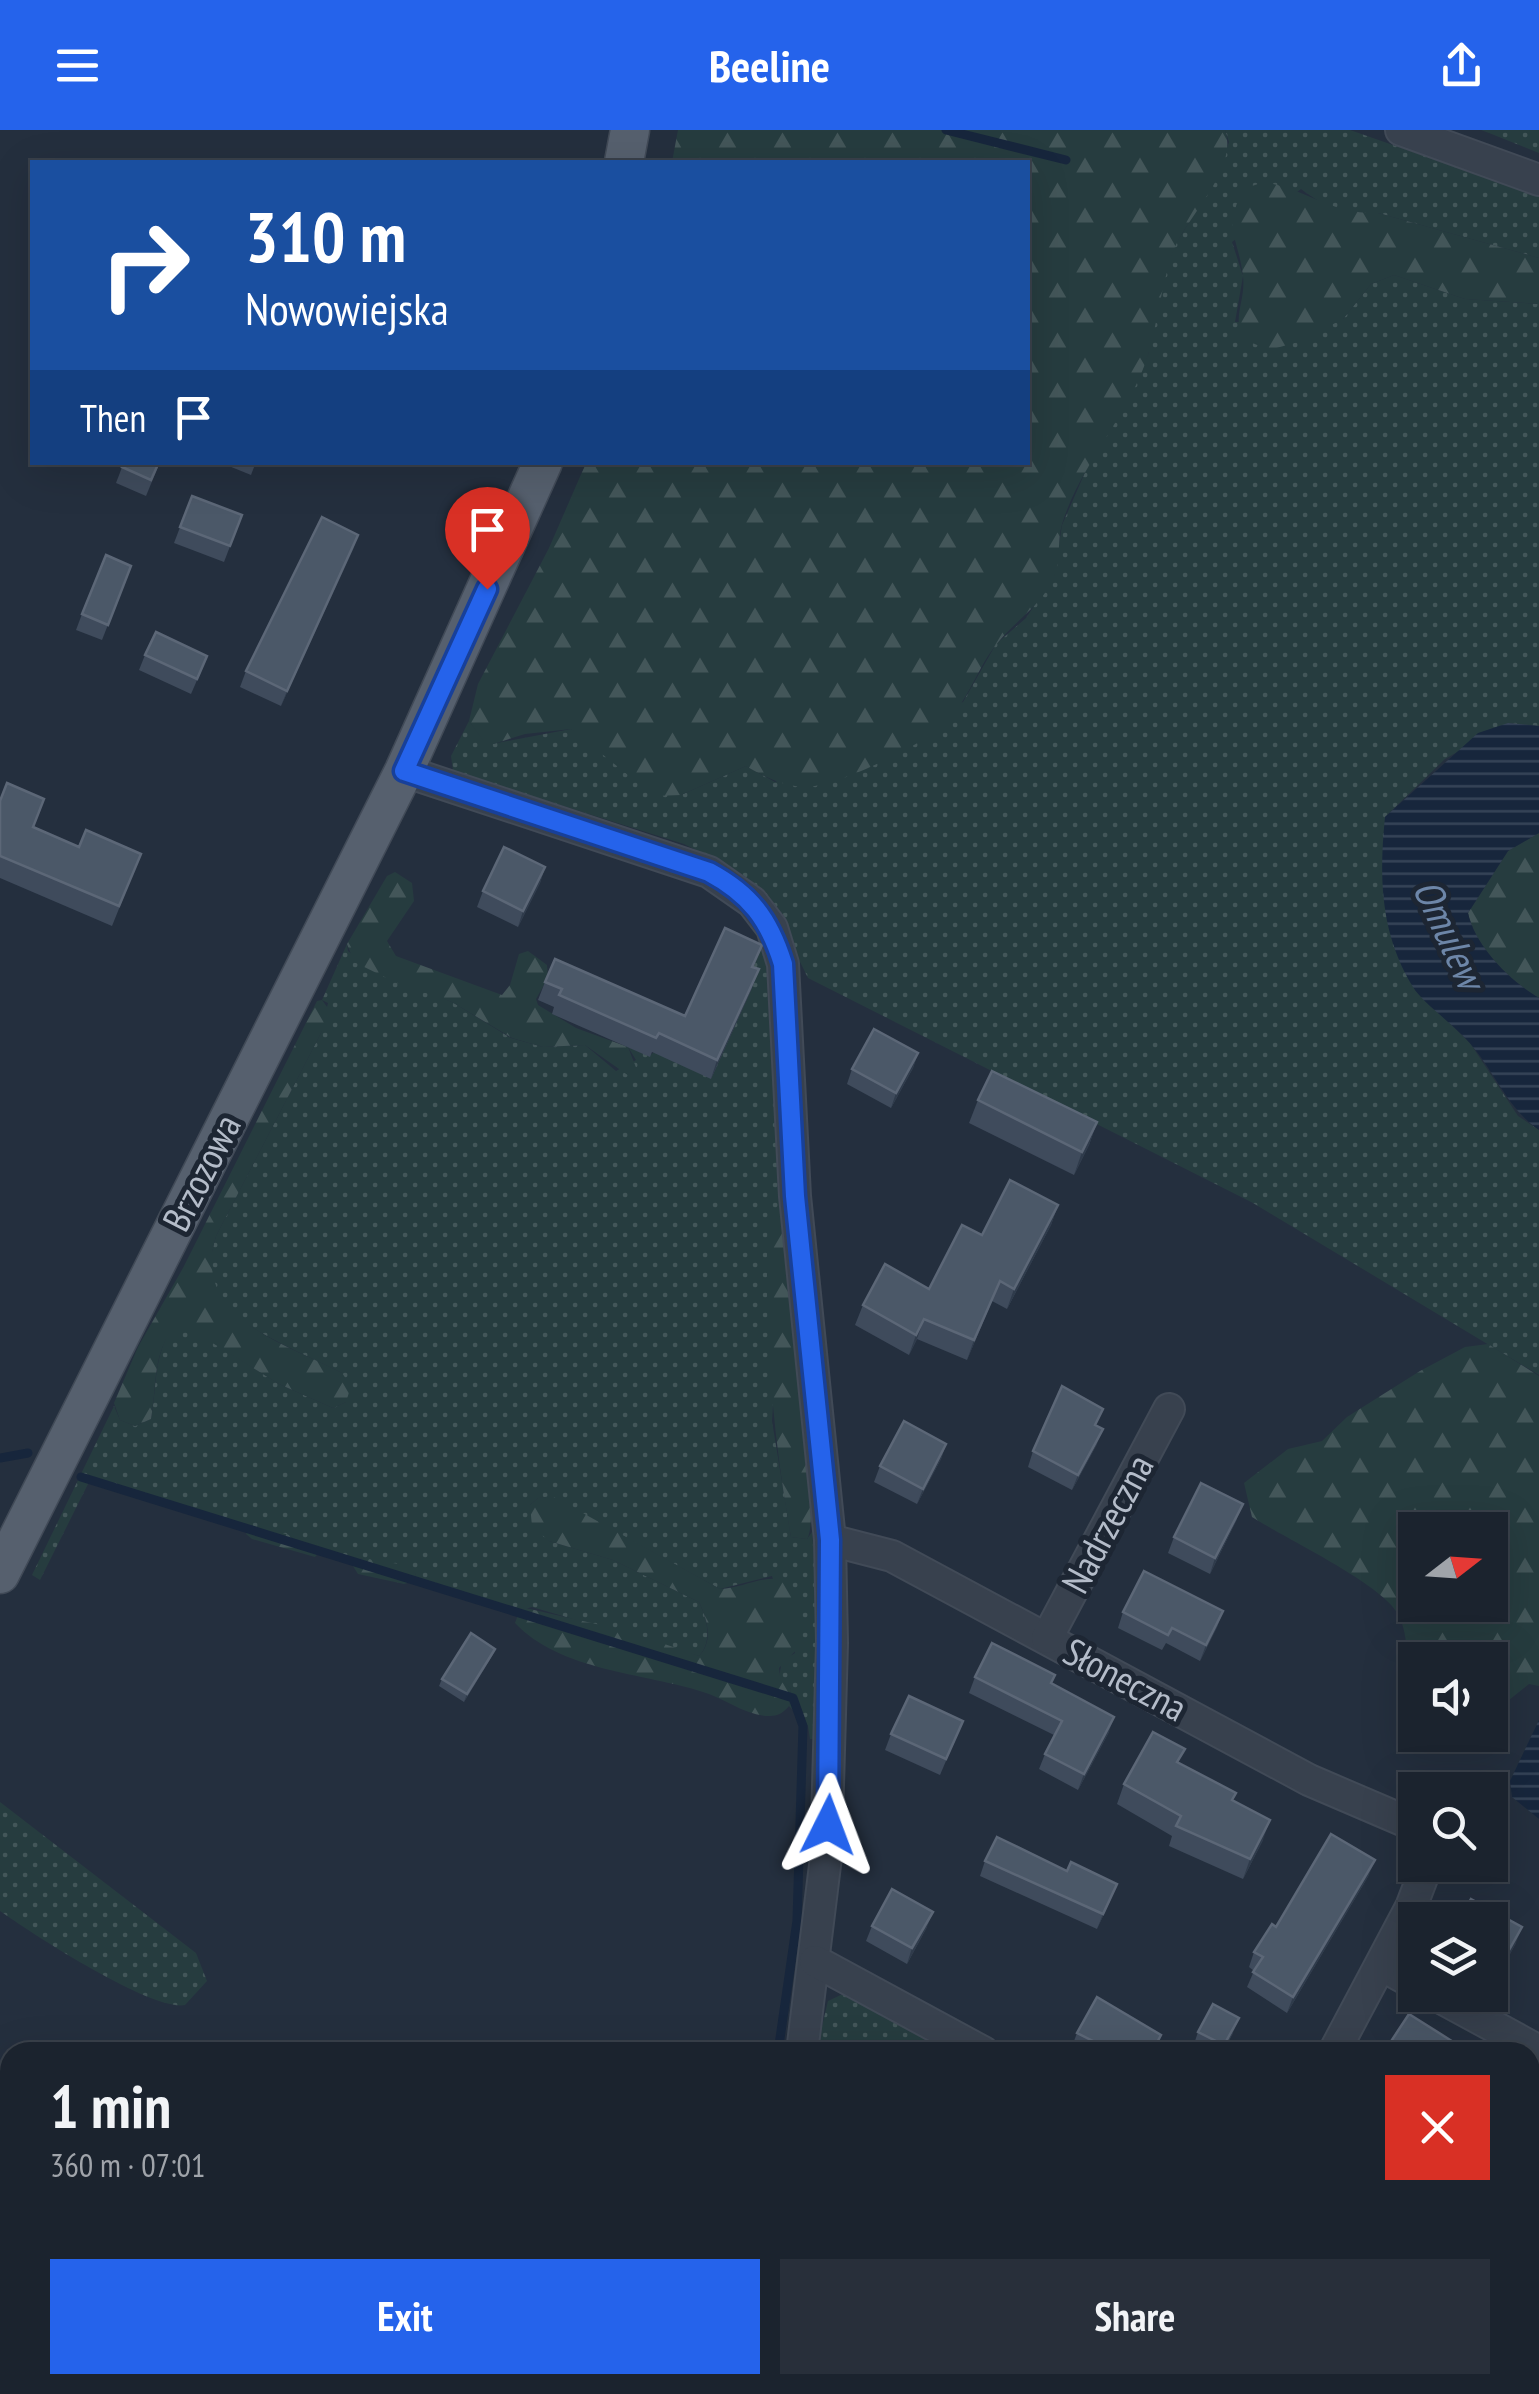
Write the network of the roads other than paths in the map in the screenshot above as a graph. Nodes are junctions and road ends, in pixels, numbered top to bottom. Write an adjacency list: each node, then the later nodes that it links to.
1 (630, 130): 3 (main road)
2 (1401, 130): 4 (street)
3 (624, 160)
4 (1539, 180)
5 (542, 465): 6 (main road, Brzozowa)
6 (404, 771): 8 (street); 9 (main road, Brzozowa)
7 (1169, 1410): 10 (street, Nadrzeczna)
8 (830, 1540): 10 (street, Słoneczna); 13 (street)
9 (0, 1574)
10 (1047, 1638): 11 (street, Słoneczna)
11 (1398, 1818)
12 (1421, 1882): 14 (street)
13 (815, 1961): 17 (street); 18 (street)
14 (1381, 1965): 15 (street); 19 (street)
15 (1398, 1974)
16 (1467, 2012): 20 (street)
17 (803, 2042)
18 (965, 2042)
19 (1339, 2042)
20 (1522, 2042)

